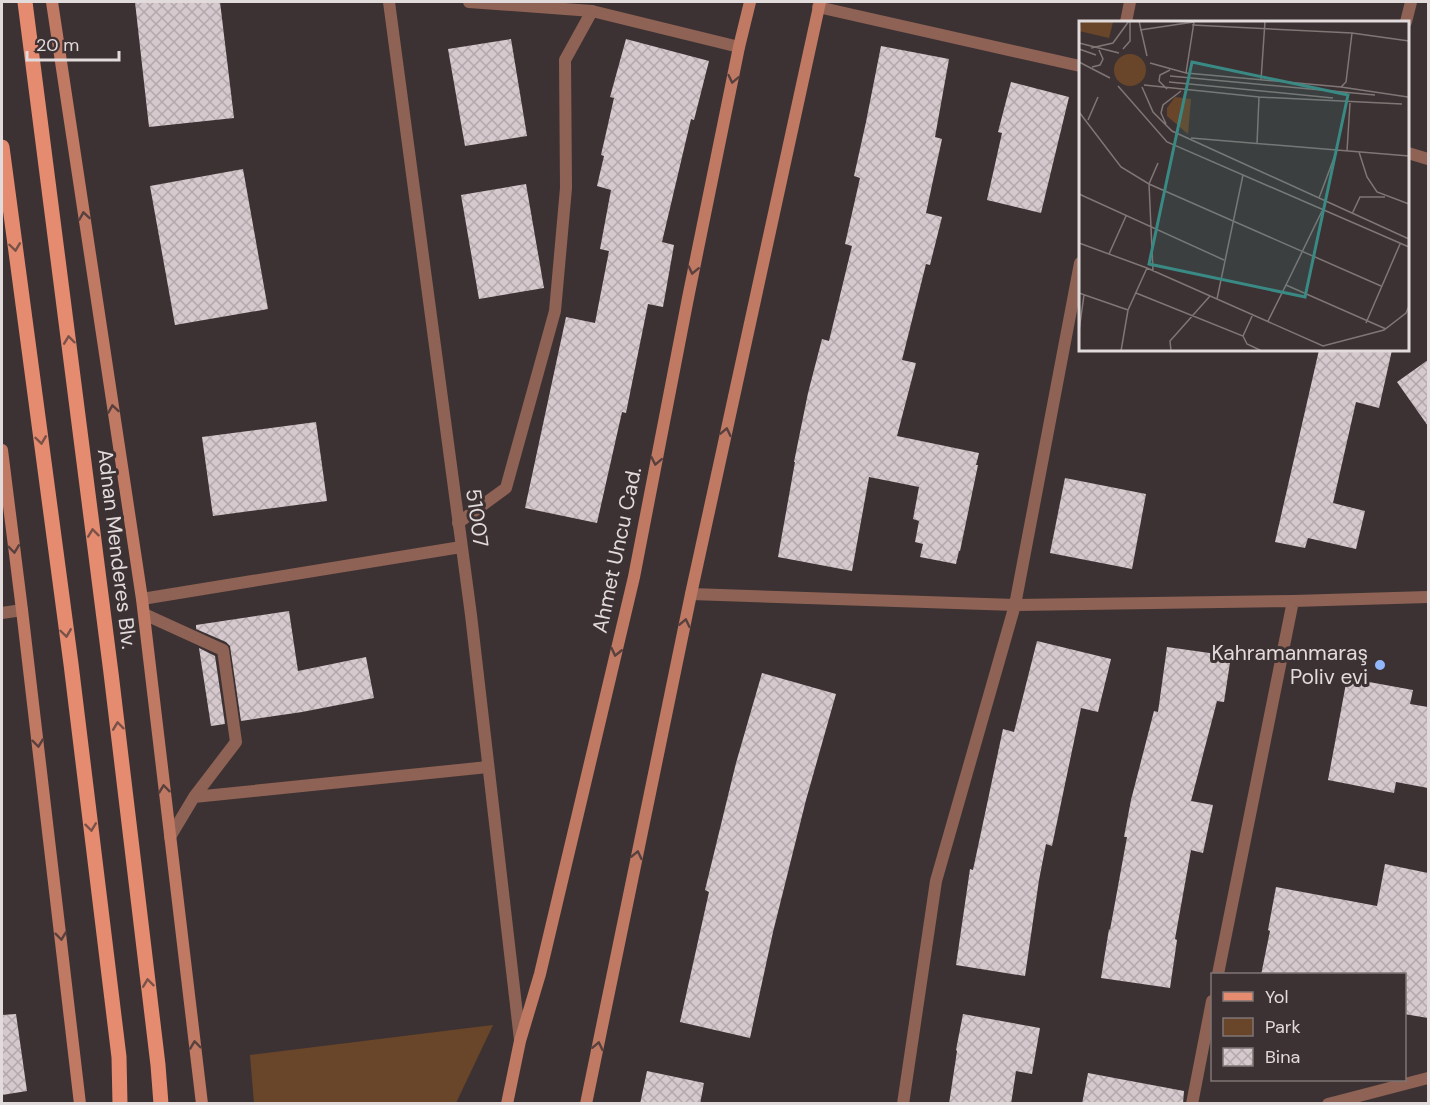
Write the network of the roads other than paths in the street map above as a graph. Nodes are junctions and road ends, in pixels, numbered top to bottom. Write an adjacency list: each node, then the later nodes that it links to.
1 (25, 2): 38 (main road, Adnan Menderes Blv., one-way to 1)
2 (52, 2): 23 (main road, one-way to 2)
3 (389, 2): 19 (street, 51007)
4 (469, 2): 9 (street)
5 (750, 2): 12 (main road, Ahmet Uncu Cad.)
6 (1130, 2): 10 (street)
7 (1411, 2): 11 (street)
8 (819, 4): 13 (street); 21 (main road, one-way to 8)
9 (592, 11): 12 (street); 19 (street)
10 (1126, 21)
11 (1406, 21)
12 (739, 47): 34 (main road, Ahmet Uncu Cad., one-way to 34)
13 (1079, 66)
14 (2, 147): 37 (main road, one-way to 37)
15 (1409, 154): 16 (street)
16 (1428, 159)
17 (1079, 268): 25 (street)
18 (2, 450): 26 (main road, one-way to 26)
19 (458, 523): 20 (street, 51007)
20 (461, 547): 23 (street); 29 (street, 51007)
21 (691, 594): 25 (street); 41 (main road, one-way to 21)
22 (1428, 597): 24 (street)
23 (142, 599): 28 (main road)
24 (1293, 601): 25 (street); 32 (street)
25 (1015, 605): 42 (street)
26 (22, 610): 27 (street); 36 (main road, one-way to 36)
27 (2, 613)
28 (144, 614): 30 (street); 31 (main road, one-way to 28)
29 (488, 767): 30 (street); 34 (street, 51007)
30 (194, 797): 31 (street)
31 (170, 837): 39 (main road, one-way to 31)
32 (1218, 973)
33 (1211, 1006): 43 (street)
34 (520, 1041): 40 (main road, Ahmet Uncu Cad.)
35 (1428, 1078): 44 (street)
36 (80, 1104)
37 (120, 1104)
38 (161, 1104)
39 (202, 1104)
40 (507, 1104)
41 (586, 1104)
42 (903, 1104)
43 (1192, 1104)
44 (1328, 1104)

